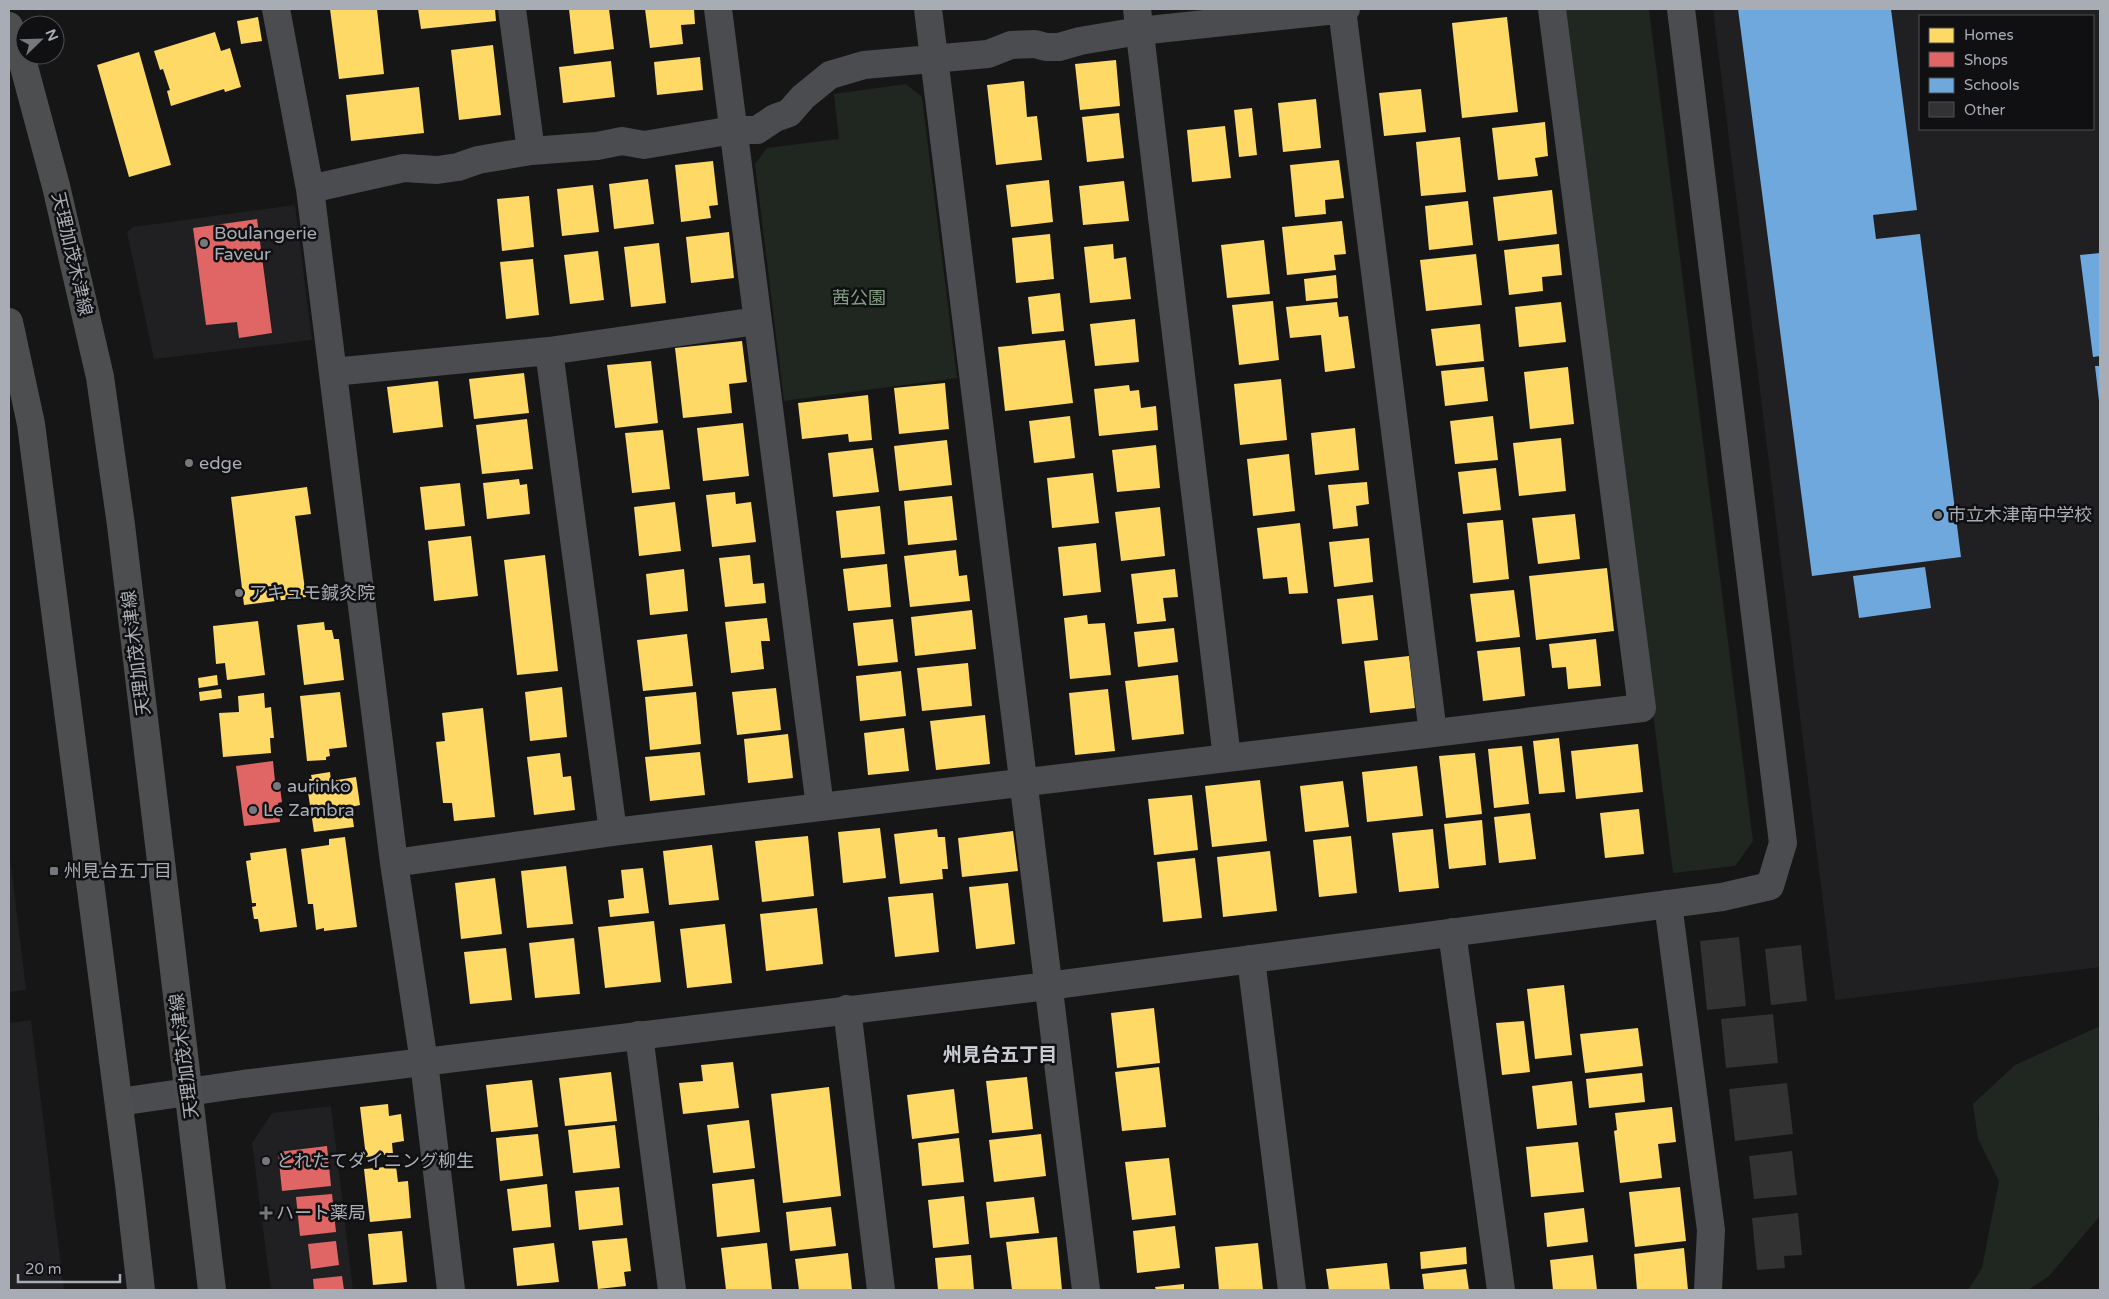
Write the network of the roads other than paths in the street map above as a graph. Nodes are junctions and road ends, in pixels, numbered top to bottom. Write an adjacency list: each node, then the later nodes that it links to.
1 (276, 9): 14 (street)
2 (512, 9): 13 (street)
3 (718, 9): 12 (street)
4 (928, 9): 11 (street)
5 (1342, 9): 6 (street); 9 (street); 19 (street)
6 (1346, 9)
7 (1552, 9): 19 (street)
8 (1681, 9): 25 (street)
9 (1138, 20): 11 (street); 20 (street)
10 (9, 26): 32 (main road, 天理加茂木津線)
11 (934, 60): 12 (street); 21 (street)
12 (733, 130): 13 (street); 15 (street)
13 (531, 151): 14 (street)
14 (310, 188): 18 (street)
15 (757, 321): 17 (street); 22 (street)
16 (9, 322): 33 (main road)
17 (549, 351): 18 (street); 23 (street)
18 (333, 372): 24 (street)
19 (1433, 733): 20 (street)
20 (1228, 758): 21 (street)
21 (1022, 782): 22 (street); 28 (street)
22 (820, 806): 23 (street)
23 (613, 832): 24 (street)
24 (394, 863): 31 (street)
25 (1668, 904): 26 (street); 42 (street)
26 (1452, 932): 27 (street); 41 (street)
27 (1251, 959): 28 (street); 40 (street)
28 (1048, 986): 29 (street); 39 (street)
29 (846, 1009): 30 (street); 38 (street)
30 (639, 1035): 31 (street); 37 (street)
31 (424, 1062): 32 (street); 36 (street)
32 (188, 1093): 33 (street); 35 (main road, 天理加茂木津線)
33 (118, 1102): 34 (main road)
34 (141, 1290)
35 (212, 1290)
36 (451, 1290)
37 (672, 1290)
38 (881, 1290)
39 (1086, 1290)
40 (1292, 1290)
41 (1501, 1290)
42 (1708, 1290)

